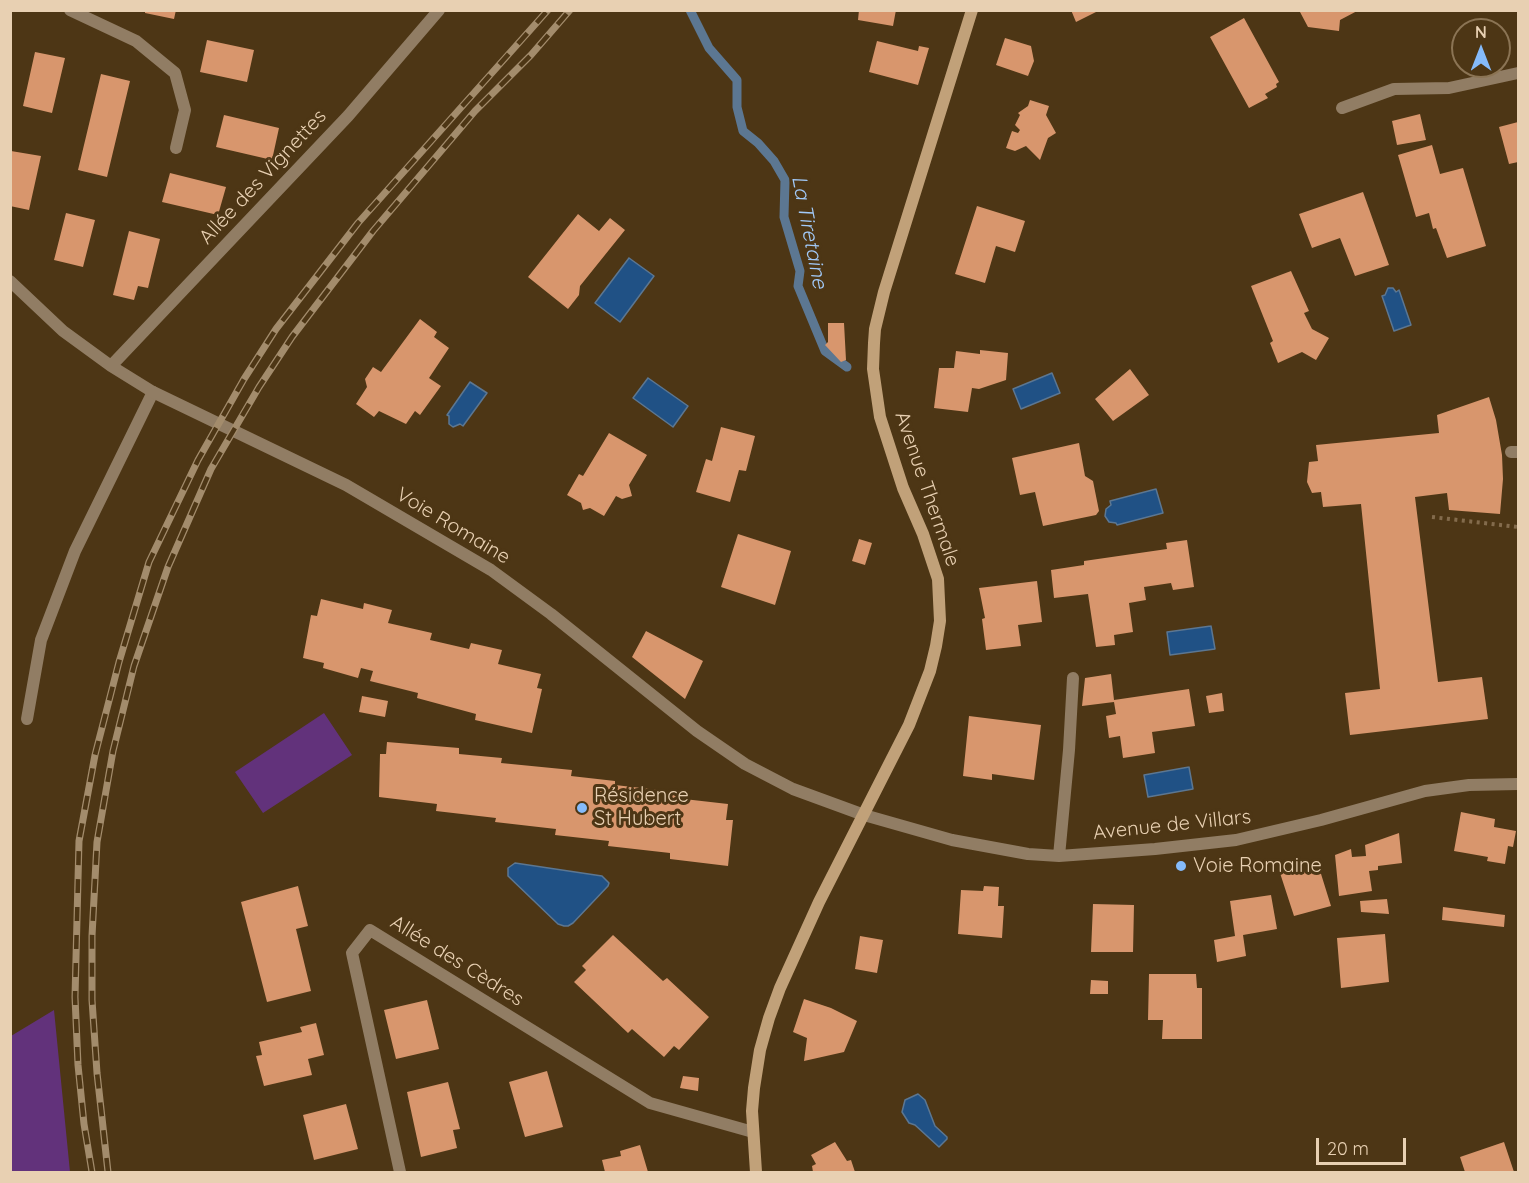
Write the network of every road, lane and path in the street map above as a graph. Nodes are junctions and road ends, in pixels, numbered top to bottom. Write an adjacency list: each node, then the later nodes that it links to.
1 (69, 10): 6 (street)
2 (439, 10): 8 (street, Allée des Vignettes)
3 (972, 10): 15 (main road, Avenue Thermale)
4 (1518, 73): 5 (street)
5 (1342, 108)
6 (176, 148)
7 (11, 280): 8 (street, Voie Romaine)
8 (111, 366): 9 (street, Voie Romaine)
9 (153, 392): 13 (street); 15 (street, Voie Romaine)
10 (1432, 517): 11 (path)
11 (1518, 527)
12 (1073, 678): 16 (street)
13 (27, 719)
14 (1518, 784): 16 (street, Avenue de Villars)
15 (864, 815): 16 (street, Avenue de Villars); 17 (main road, Avenue Thermale)
16 (1059, 856)
17 (753, 1132): 18 (street, Allée des Cèdres); 19 (main road, Avenue Thermale)
18 (400, 1173)
19 (756, 1173)

